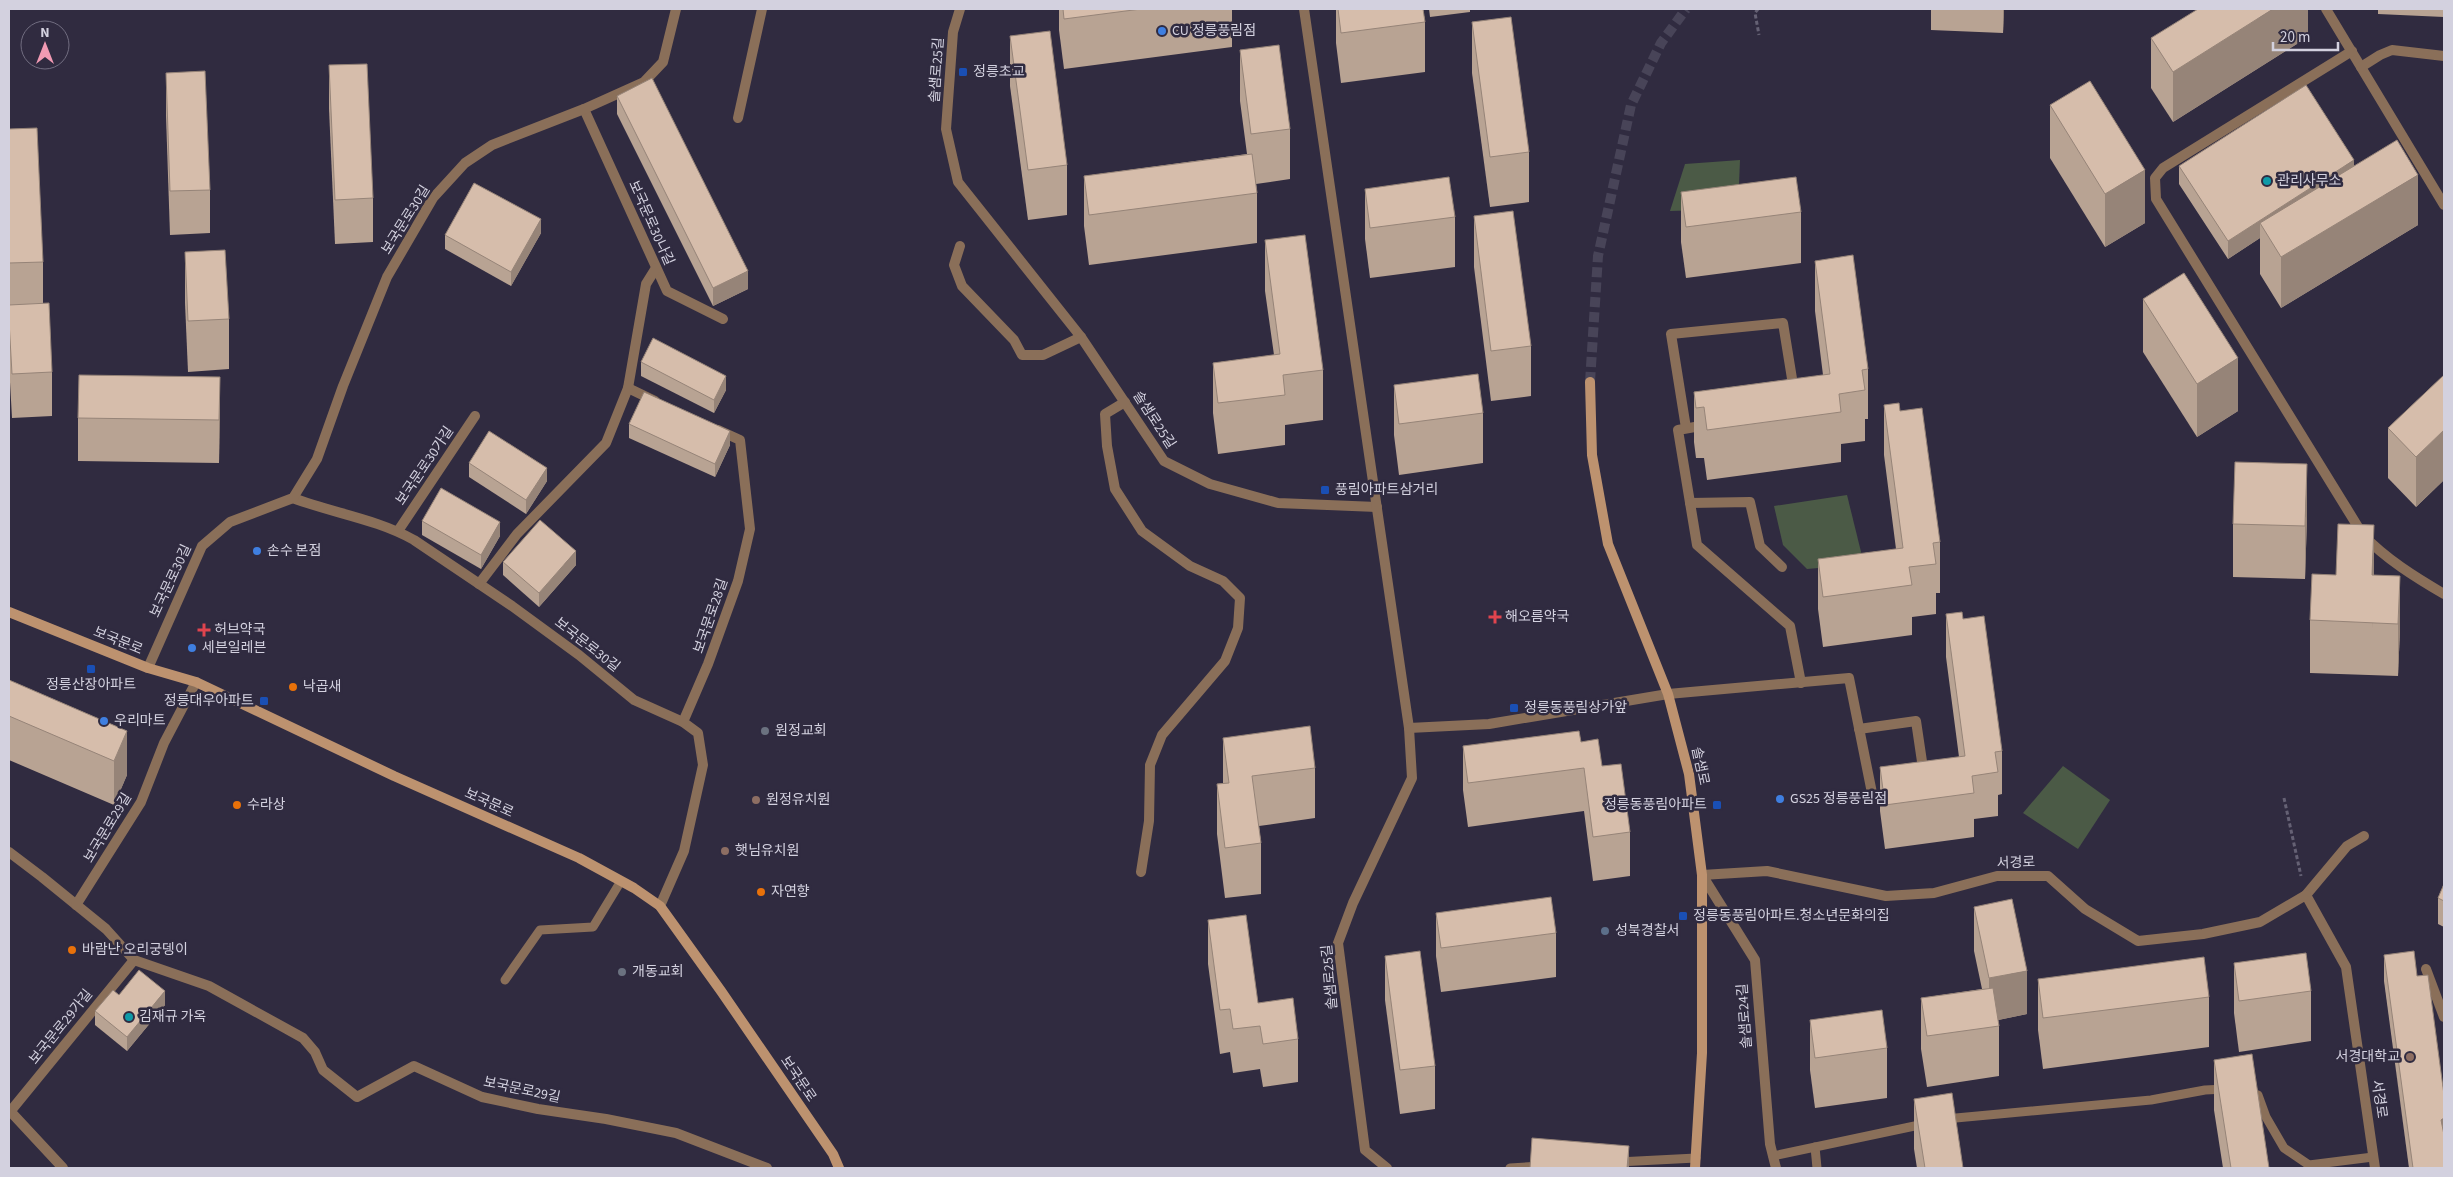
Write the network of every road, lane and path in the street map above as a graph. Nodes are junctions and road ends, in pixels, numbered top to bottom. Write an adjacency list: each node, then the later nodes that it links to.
1 (676, 9): 11 (street, 보국문로30길)
2 (762, 9): 12 (street)
3 (960, 9): 17 (street, 솔샘로25길)
4 (1304, 9): 29 (street)
5 (1758, 9): 7 (path)
6 (2326, 9): 8 (street)
7 (1759, 35)
8 (2352, 51): 10 (street); 33 (street)
9 (2444, 56): 10 (street)
10 (2361, 67): 13 (street)
11 (584, 109): 15 (street, 보국문로30나길); 27 (street, 보국문로30길)
12 (738, 118)
13 (2444, 205)
14 (960, 246): 17 (street)
15 (656, 268): 16 (street, 보국문로30나길); 19 (street)
16 (723, 319)
17 (1081, 337): 21 (street, 솔샘로25길)
18 (1590, 382): 38 (street, 솔샘로)
19 (628, 388): 22 (street); 32 (street)
20 (1795, 399): 26 (street)
21 (1125, 402): 29 (street, 솔샘로25길); 47 (street)
22 (662, 404)
23 (475, 416): 30 (street, 보국문로30가길)
24 (1714, 423): 26 (street)
25 (705, 424): 39 (street, 보국문로28길)
26 (1686, 428): 28 (street)
27 (293, 498): 30 (street, 보국문로30길); 35 (street, 보국문로30길)
28 (1690, 503): 31 (street); 37 (street)
29 (1377, 507): 40 (street, 솔샘로25길)
30 (398, 531): 32 (street, 보국문로30길)
31 (1782, 567)
32 (479, 584): 39 (street, 보국문로30길)
33 (2444, 594)
34 (9, 612): 35 (street, 보국문로)
35 (148, 668): 36 (street, 보국문로)
36 (196, 682): 49 (street, 보국문로); 51 (street, 보국문로29길)
37 (1801, 683): 38 (street); 41 (street)
38 (1668, 694): 40 (street); 48 (street, 솔샘로)
39 (683, 722): 52 (street)
40 (1409, 728): 67 (street, 솔샘로25길)
41 (1859, 729): 42 (street); 43 (street)
42 (1926, 786)
43 (1908, 790)
44 (2284, 798): 50 (path)
45 (2364, 836): 50 (street, 서경로)
46 (9, 852): 51 (street, 보국문로29길)
47 (1141, 872)
48 (1702, 875): 50 (street, 서경로); 59 (street, 솔샘로24길); 62 (street, 솔샘로)
49 (621, 881): 52 (street, 보국문로); 55 (lane)
50 (2306, 895): 60 (street, 서경로)
51 (76, 905): 53 (street, 보국문로29길)
52 (660, 906): 66 (street, 보국문로)
53 (134, 960): 57 (street, 보국문로29가길); 65 (street, 보국문로29길)
54 (2426, 969): 56 (street)
55 (505, 980)
56 (2444, 1017)
57 (9, 1112): 64 (street, 보국문로29가길)
58 (1815, 1147): 59 (lane); 60 (lane); 70 (lane)
59 (1773, 1156): 69 (street, 솔샘로24길)
60 (2373, 1157): 71 (street, 서경로)
61 (1608, 1163): 62 (lane)
62 (1696, 1163)
63 (1549, 1166): 68 (lane)
64 (63, 1168)
65 (767, 1168)
66 (839, 1168)
67 (1387, 1168)
68 (1510, 1168)
69 (1776, 1168)
70 (1817, 1168)
71 (2375, 1168)

